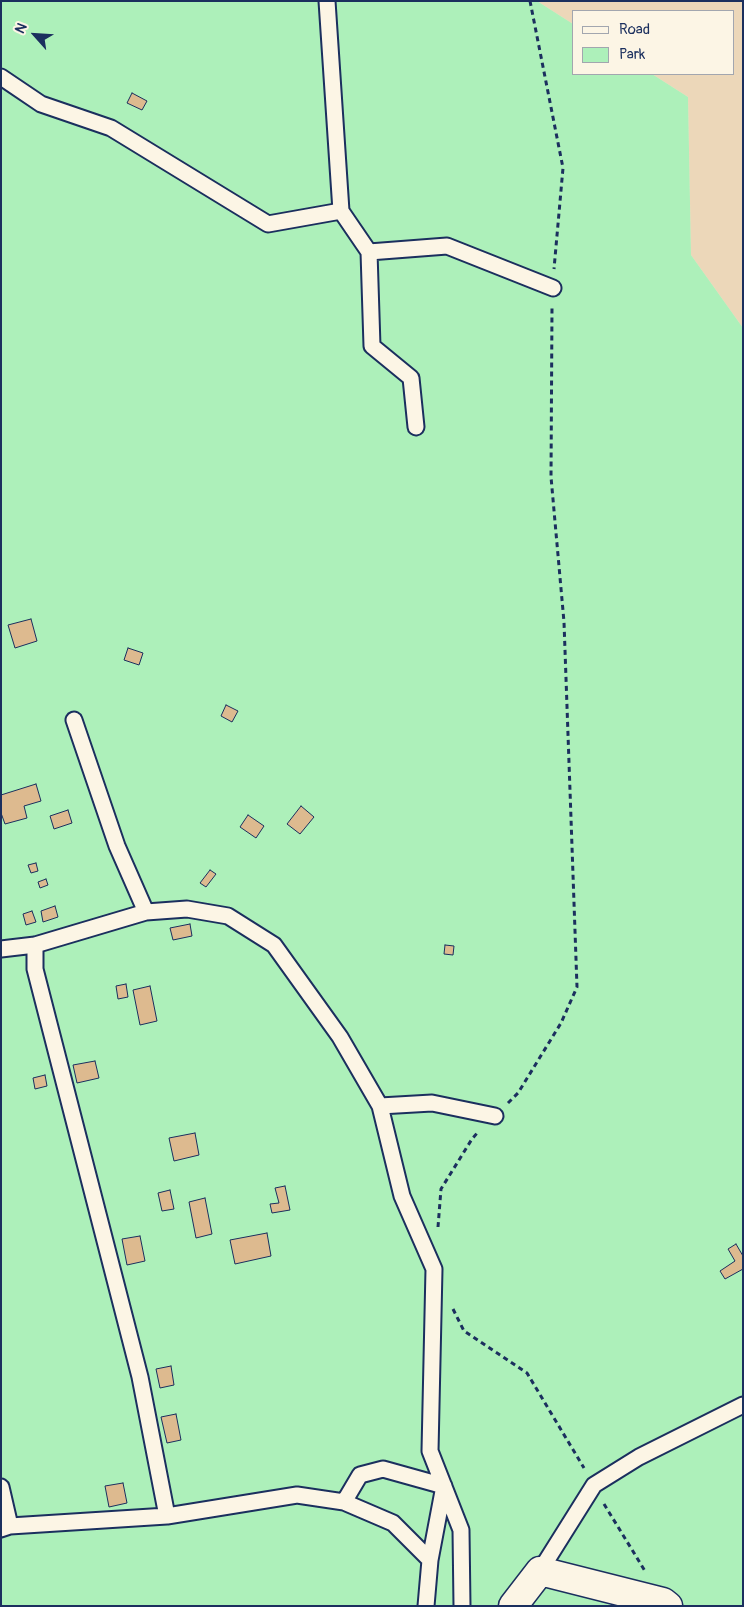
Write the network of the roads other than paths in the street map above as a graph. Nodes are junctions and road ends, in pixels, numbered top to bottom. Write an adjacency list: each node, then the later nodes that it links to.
1 (327, 1): 3 (lane)
2 (1, 77): 3 (lane)
3 (341, 210): 4 (lane)
4 (369, 252): 5 (lane); 6 (lane)
5 (553, 288)
6 (416, 427)
7 (74, 720): 8 (lane)
8 (146, 912): 9 (lane); 11 (lane)
9 (35, 945): 10 (lane); 17 (lane)
10 (1, 949)
11 (380, 1106): 12 (lane); 14 (lane)
12 (495, 1116)
13 (743, 1405): 20 (lane)
14 (444, 1486): 16 (lane); 19 (lane); 23 (lane)
15 (1, 1487): 18 (lane)
16 (344, 1502): 17 (lane); 19 (lane)
17 (167, 1516): 18 (lane)
18 (6, 1528)
19 (430, 1560): 22 (lane)
20 (540, 1571): 21 (street); 24 (street)
21 (665, 1604)
22 (426, 1606)
23 (462, 1606)
24 (514, 1606)

